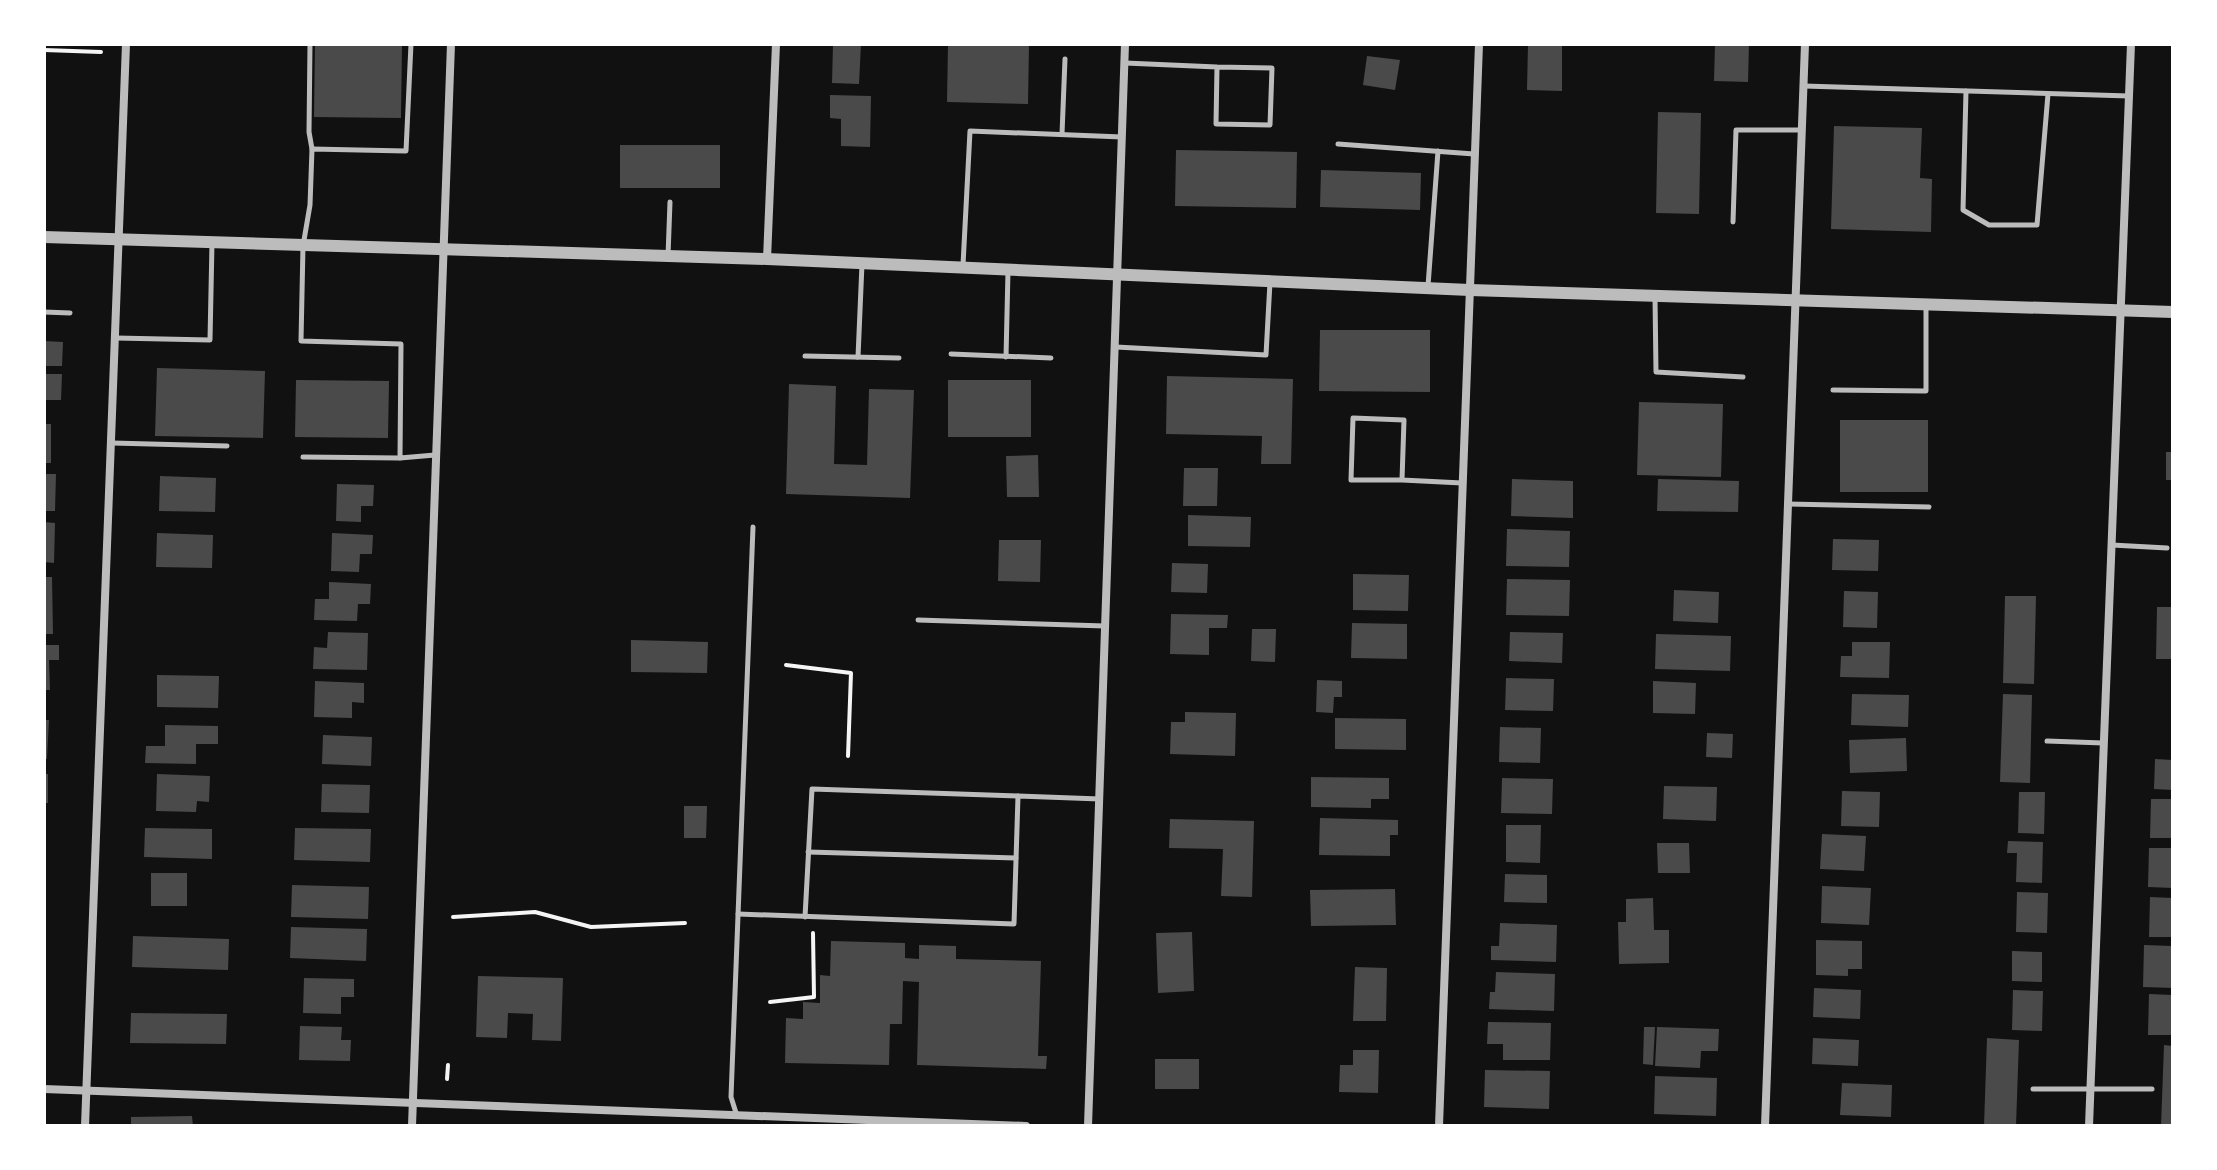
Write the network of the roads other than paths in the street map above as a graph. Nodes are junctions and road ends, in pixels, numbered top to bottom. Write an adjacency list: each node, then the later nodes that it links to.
1 (126, 44): 27 (street)
2 (310, 44): 21 (lane)
3 (411, 44): 21 (lane)
4 (451, 44): 30 (street)
5 (776, 44): 32 (street)
6 (1125, 44): 11 (street)
7 (1479, 44): 23 (street)
8 (1805, 44): 13 (street)
9 (2131, 44): 16 (street)
10 (1065, 59): 18 (lane)
11 (1125, 63): 12 (lane); 19 (street)
12 (1217, 67): 12 (lane)
13 (1804, 86): 14 (lane); 17 (street)
14 (1966, 91): 15 (lane); 15 (lane)
15 (2048, 94): 16 (lane)
16 (2129, 96): 43 (street)
17 (1802, 129): 25 (lane); 41 (street)
18 (1062, 134): 19 (lane); 34 (lane)
19 (1123, 137): 36 (street)
20 (1338, 144): 22 (lane)
21 (312, 149): 29 (lane)
22 (1438, 151): 23 (lane); 38 (lane)
23 (1475, 154): 39 (street)
24 (670, 202): 31 (lane)
25 (1733, 222)
26 (44, 237): 27 (street)
27 (120, 239): 28 (street); 47 (street)
28 (212, 243): 29 (street); 47 (lane)
29 (303, 246): 30 (street); 61 (lane)
30 (444, 251): 31 (street); 59 (street)
31 (668, 257): 32 (street)
32 (767, 259): 33 (street)
33 (862, 263): 34 (street); 51 (lane)
34 (963, 268): 35 (street)
35 (1008, 270): 36 (street); 52 (lane)
36 (1119, 275): 37 (street); 48 (street)
37 (1270, 282): 38 (street); 48 (lane)
38 (1428, 288): 39 (street)
39 (1470, 290): 40 (street); 63 (street)
40 (1655, 296): 41 (street); 55 (lane)
41 (1796, 301): 42 (street); 64 (street)
42 (1926, 304): 43 (street); 56 (lane)
43 (2121, 309): 45 (street); 67 (street)
44 (44, 312): 46 (lane)
45 (2173, 312)
46 (70, 313)
47 (116, 338): 57 (street)
48 (1116, 347): 70 (street)
49 (951, 354): 52 (lane)
50 (805, 356): 51 (lane)
51 (858, 357): 53 (lane)
52 (1006, 357): 54 (lane)
53 (899, 358)
54 (1051, 358)
55 (1743, 377)
56 (1833, 390)
57 (112, 443): 58 (lane); 83 (street)
58 (227, 446)
59 (436, 455): 61 (lane); 84 (street)
60 (303, 457): 61 (lane)
61 (400, 458)
62 (1402, 480): 62 (lane); 63 (lane)
63 (1463, 483): 91 (street)
64 (1788, 504): 65 (lane); 92 (street)
65 (1929, 507)
66 (753, 527): 77 (lane)
67 (2112, 545): 68 (lane); 72 (street)
68 (2167, 548)
69 (918, 620): 70 (lane)
70 (1106, 626): 74 (street)
71 (2047, 741): 72 (lane)
72 (2104, 743): 81 (street)
73 (1018, 796): 74 (lane); 75 (lane); 76 (lane)
74 (1100, 799): 90 (street)
75 (808, 852): 76 (lane); 78 (lane)
76 (1016, 858): 78 (lane)
77 (738, 914): 78 (lane); 85 (lane)
78 (805, 917)
79 (44, 1089): 83 (street)
80 (2033, 1089): 81 (lane)
81 (2090, 1089): 82 (lane); 93 (street)
82 (2152, 1089)
83 (86, 1091): 84 (street); 86 (street)
84 (412, 1103): 85 (street); 87 (street)
85 (737, 1116): 88 (street); 89 (street)
86 (85, 1126)
87 (412, 1126)
88 (737, 1126)
89 (1026, 1126)
90 (1088, 1126)
91 (1439, 1126)
92 (1765, 1126)
93 (2089, 1126)

